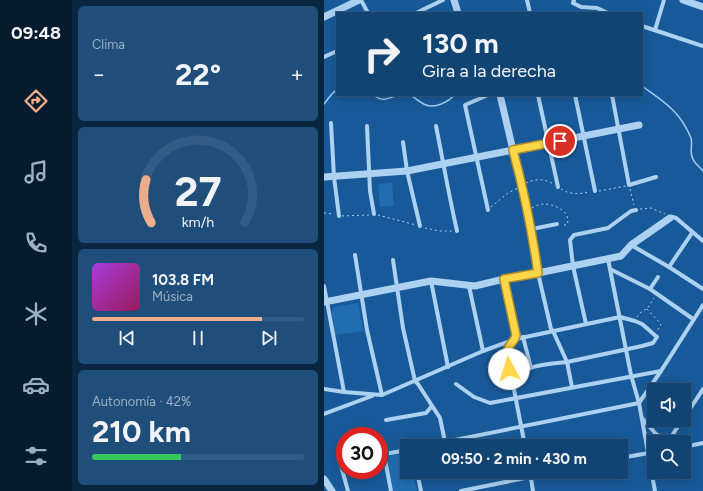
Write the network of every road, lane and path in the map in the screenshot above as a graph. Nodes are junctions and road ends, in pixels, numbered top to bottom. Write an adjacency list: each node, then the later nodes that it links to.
1 (360, 0): 9 (street); 14 (street)
2 (443, 0): 10 (street)
3 (454, 0): 11 (street)
4 (527, 0): 12 (street)
5 (574, 0): 13 (street)
6 (664, 0): 16 (street)
7 (682, 0): 8 (street)
8 (703, 7)
9 (367, 12)
10 (418, 12)
11 (458, 12)
12 (530, 12)
13 (606, 12)
14 (324, 18)
15 (643, 26): 16 (street)
16 (655, 30): 17 (street)
17 (703, 46)
18 (336, 51): 19 (street)
19 (324, 57)
20 (486, 96): 34 (street)
21 (500, 96): 33 (street)
22 (538, 96): 32 (street)
23 (575, 96): 30 (street)
24 (612, 96): 29 (street)
25 (331, 123): 39 (street)
26 (639, 125): 29 (street)
27 (368, 126): 37 (street)
28 (436, 126): 35 (street)
29 (618, 130): 30 (street); 41 (street)
30 (583, 137): 32 (street); 43 (street)
31 (403, 142): 36 (street)
32 (548, 143): 33 (street); 42 (street)
33 (513, 150): 34 (street); 45 (street)
34 (475, 157): 35 (street); 44 (street)
35 (444, 164): 36 (street); 54 (street)
36 (408, 171): 37 (street); 52 (street)
37 (370, 174): 39 (street); 48 (street)
38 (324, 176): 39 (street)
39 (334, 176): 49 (street)
40 (656, 177): 41 (street)
41 (629, 185): 46 (path)
42 (558, 188)
43 (595, 191)
44 (488, 210)
45 (527, 210): 51 (path); 53 (street)
46 (636, 210): 50 (path); 61 (street)
47 (324, 213): 49 (path)
48 (374, 214): 49 (path); 52 (path)
49 (339, 216)
50 (670, 218): 55 (street); 57 (street)
51 (557, 224): 53 (street)
52 (420, 226): 54 (path)
53 (532, 229): 64 (street)
54 (457, 231)
55 (692, 232): 56 (street); 62 (street)
56 (703, 241)
57 (632, 245): 59 (street); 62 (street)
58 (355, 255): 74 (street)
59 (608, 259): 61 (street); 63 (street)
60 (393, 260): 70 (street)
61 (573, 266): 64 (street); 81 (street)
62 (669, 267): 72 (street)
63 (610, 269): 71 (street); 78 (street)
64 (538, 273): 66 (street); 82 (street)
65 (658, 277): 71 (street)
66 (504, 279): 69 (street); 85 (street)
67 (431, 281): 69 (street); 70 (street); 89 (street)
68 (324, 286): 75 (street)
69 (469, 286): 87 (street)
70 (397, 288): 74 (street); 94 (street)
71 (650, 289): 73 (street)
72 (703, 289)
73 (656, 294): 77 (path); 79 (street)
74 (362, 295): 75 (street); 101 (street)
75 (325, 302): 99 (street)
76 (703, 305): 79 (street)
77 (647, 309): 80 (path); 83 (path)
78 (620, 317): 80 (street); 81 (street); 86 (street)
79 (693, 319): 91 (street)
80 (635, 321): 83 (street)
81 (586, 324): 82 (street)
82 (553, 331): 84 (street); 88 (street)
83 (655, 334): 86 (street)
84 (523, 337): 85 (street); 90 (street)
85 (516, 339): 87 (street); 93 (street)
86 (626, 350): 88 (street); 92 (street)
87 (483, 351): 89 (street)
88 (567, 362): 90 (street); 96 (street)
89 (448, 367): 94 (street)
90 (531, 368): 93 (street)
91 (661, 371): 92 (street); 103 (street)
92 (631, 375): 96 (street); 103 (street)
93 (512, 379): 102 (street)
94 (416, 381): 101 (street); 104 (street)
95 (456, 384): 102 (street)
96 (572, 387): 102 (street)
97 (324, 389): 99 (street)
98 (703, 390): 105 (street)
99 (344, 392): 100 (street)
100 (374, 395): 101 (street); 106 (street)
101 (382, 395)
102 (516, 399): 109 (street)
103 (639, 403): 107 (street); 109 (street)
104 (432, 406): 108 (street); 111 (street)
105 (691, 407)
106 (324, 414)
107 (641, 416): 110 (street); 118 (street)
108 (386, 420)
109 (521, 426): 112 (street); 113 (street)
110 (658, 435)
111 (444, 439)
112 (459, 439)
113 (524, 439)
114 (703, 443): 115 (street)
115 (691, 446)
116 (400, 451): 117 (street)
117 (388, 453)
118 (647, 453): 119 (street)
119 (628, 457)
120 (388, 475): 129 (street)
121 (324, 479): 127 (street)
122 (345, 479): 128 (street)
123 (418, 479): 130 (street)
124 (510, 479): 131 (street)
125 (532, 479): 132 (street)
126 (652, 479): 133 (street)
127 (332, 491)
128 (348, 491)
129 (391, 491)
130 (421, 491)
131 (461, 491)
132 (533, 491)
133 (655, 491)

